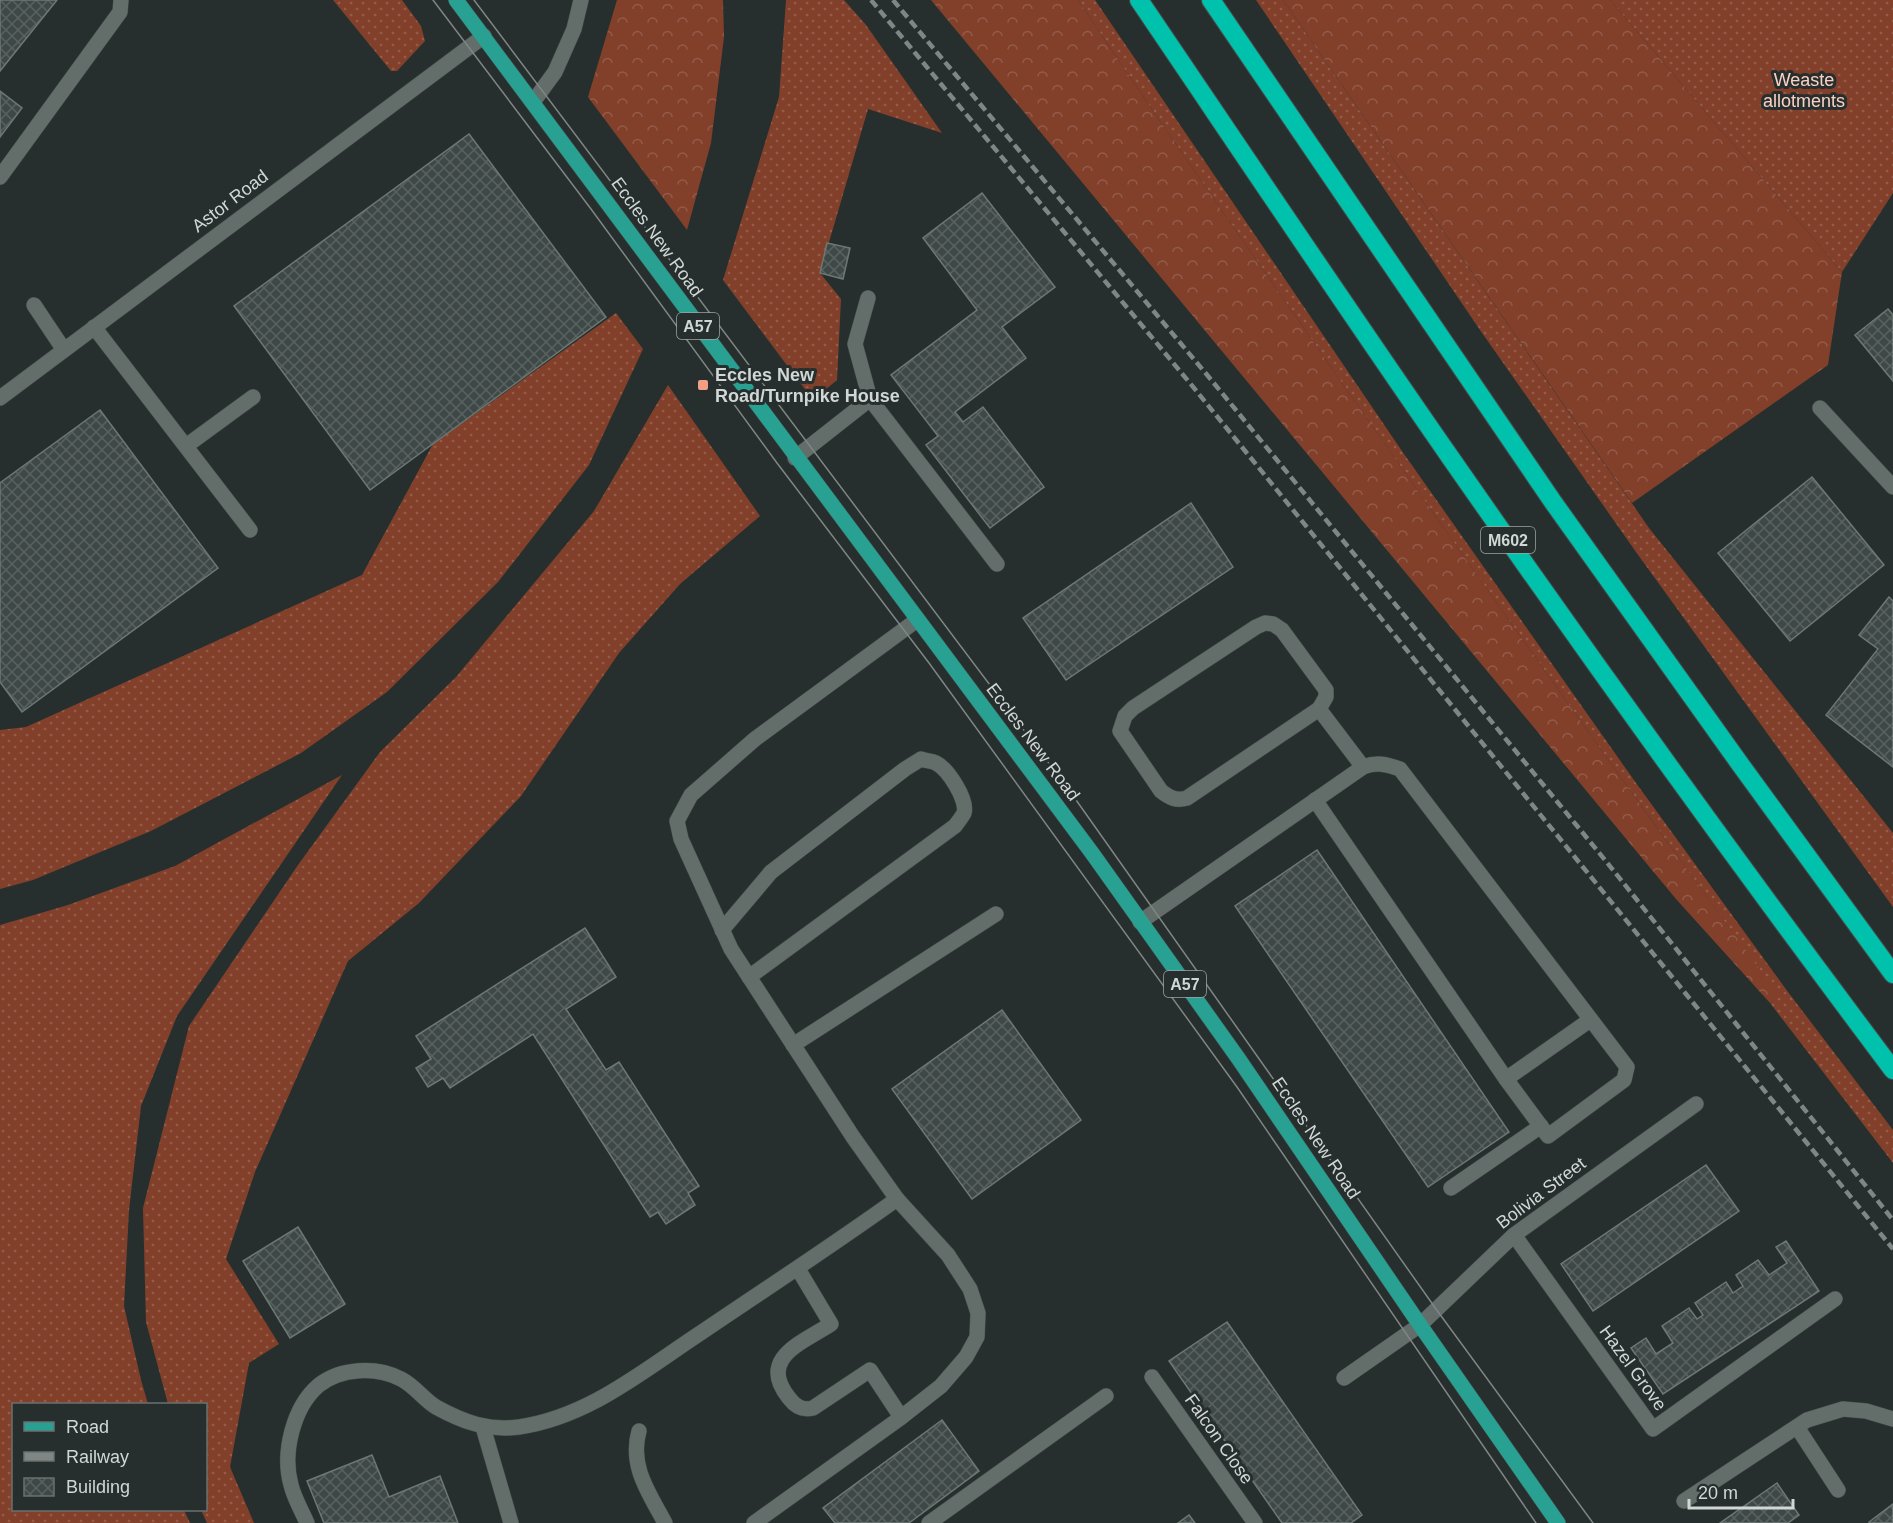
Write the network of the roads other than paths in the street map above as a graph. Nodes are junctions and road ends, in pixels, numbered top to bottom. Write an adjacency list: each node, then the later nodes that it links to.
1 (121, 0): 8 (street)
2 (456, 0): 6 (main road, Eccles New Road / A57)
3 (1139, 0): 33 (highway, M602)
4 (1211, 0): 29 (highway)
5 (576, 4): 7 (street)
6 (484, 36): 7 (main road, Eccles New Road / A57); 11 (street, Astor Road)
7 (533, 102): 18 (main road, Eccles New Road / A57)
8 (0, 177)
9 (868, 298): 15 (street)
10 (33, 305): 12 (street)
11 (94, 327): 12 (street, Astor Road); 17 (street)
12 (64, 350): 14 (street, Astor Road)
13 (253, 397): 17 (street)
14 (0, 398)
15 (870, 399): 18 (street); 21 (street)
16 (1820, 408): 19 (street)
17 (186, 446): 20 (street)
18 (795, 458): 22 (main road, Eccles New Road / A57)
19 (1893, 487)
20 (250, 530)
21 (997, 564)
22 (917, 620): 27 (main road, Eccles New Road / A57); 28 (street)
23 (1319, 709): 23 (street); 24 (street)
24 (1363, 767): 25 (street); 31 (street)
25 (1315, 800): 27 (street); 34 (street)
26 (996, 914): 32 (street)
27 (1140, 922): 42 (main road, Eccles New Road / A57)
28 (722, 930): 30 (street); 30 (street)
29 (1893, 974)
30 (749, 977): 32 (street)
31 (1590, 1020): 34 (street); 36 (street)
32 (793, 1045): 38 (street)
33 (1893, 1070)
34 (1506, 1078): 36 (street)
35 (1696, 1104): 39 (street, Bolivia Street)
36 (1541, 1126): 37 (street)
37 (1451, 1188)
38 (897, 1199): 40 (street); 46 (street)
39 (1514, 1235): 41 (street, Hazel Grove); 42 (street, Bolivia Street)
40 (798, 1269): 46 (street); 48 (street)
41 (1835, 1299)
42 (1420, 1325): 44 (street, Bolivia Street); 59 (main road, Eccles New Road / A57)
43 (1152, 1377): 58 (street, Falcon Close)
44 (1344, 1378)
45 (1106, 1396): 57 (street)
46 (901, 1417): 56 (street)
47 (1893, 1419): 49 (street)
48 (483, 1427): 53 (street); 54 (street)
49 (1797, 1427): 51 (street); 52 (street)
50 (639, 1431): 55 (street)
51 (1838, 1490)
52 (1684, 1502)
53 (307, 1523)
54 (511, 1523)
55 (665, 1523)
56 (754, 1523)
57 (929, 1523)
58 (1255, 1523)
59 (1558, 1523)

